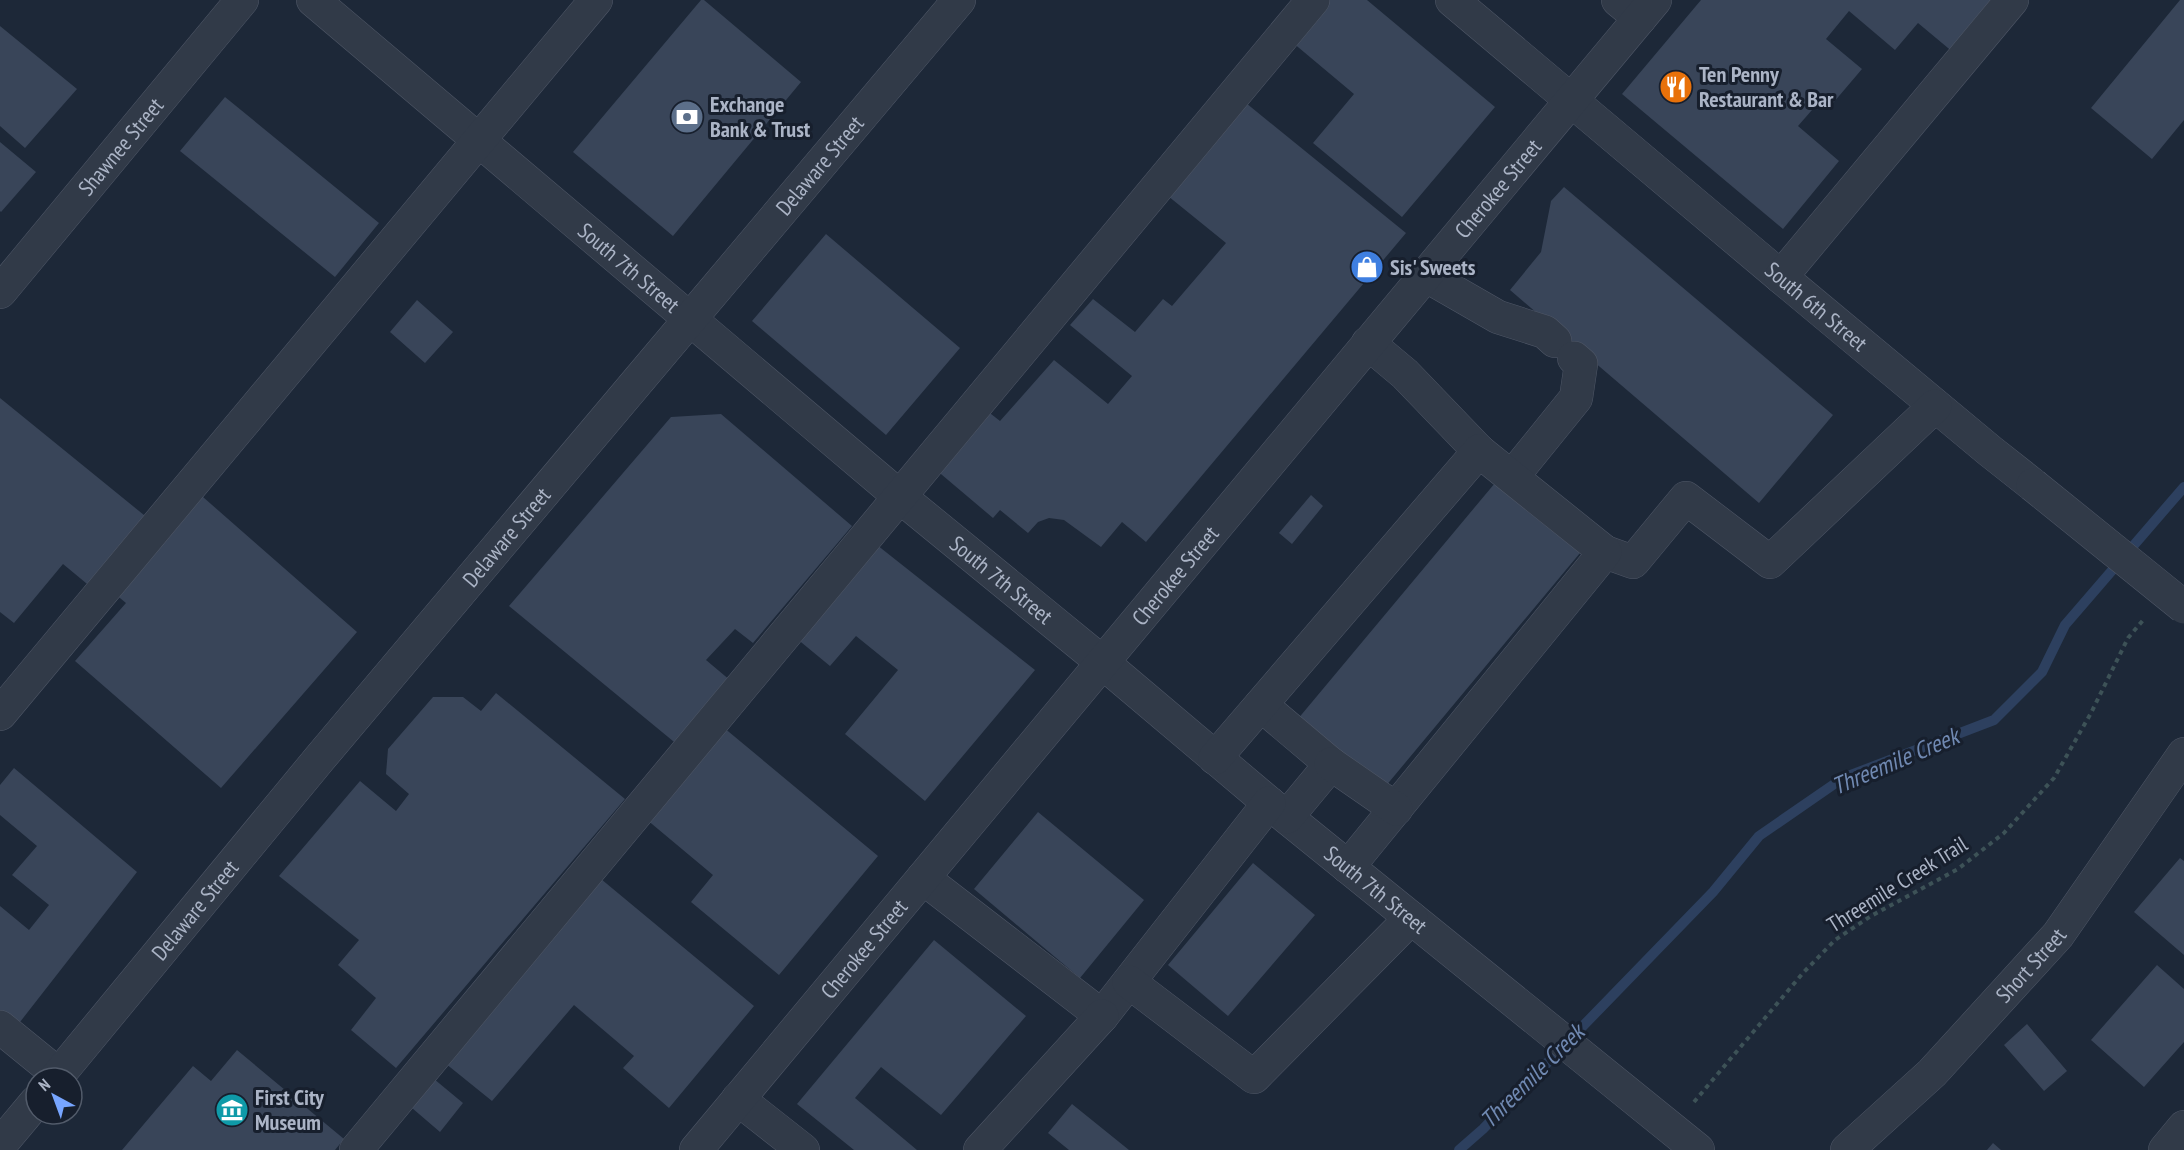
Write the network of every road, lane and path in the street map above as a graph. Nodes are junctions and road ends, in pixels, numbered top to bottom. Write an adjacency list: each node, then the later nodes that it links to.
1 (242, 0): 13 (street, Shawnee Street)
2 (313, 0): 10 (street, South 7th Street)
3 (596, 0): 10 (street)
4 (959, 0): 14 (street, Delaware Street)
5 (1313, 0): 19 (street)
6 (1452, 0): 9 (street, South 6th Street)
7 (2012, 0): 12 (street)
8 (1638, 6): 9 (street, Cherokee Street)
9 (1571, 99): 11 (street, Cherokee Street); 12 (street, South 6th Street)
10 (480, 141): 14 (street, South 7th Street); 25 (street)
11 (1425, 274): 15 (street, Cherokee Street); 18 (street)
12 (1780, 277): 16 (street, South 6th Street)
13 (0, 292)
14 (691, 319): 19 (street, South 7th Street); 38 (street, Delaware Street)
15 (1368, 344): 17 (street); 23 (street, Cherokee Street)
16 (1935, 406): 20 (street); 21 (street, South 6th Street, bridge)
17 (1479, 451): 18 (street); 24 (street)
18 (1512, 477): 20 (street)
19 (899, 496): 23 (street, South 7th Street); 44 (street)
20 (1605, 552): 29 (street)
21 (2184, 607)
22 (2149, 612): 42 (path, Threemile Creek Trail)
23 (1102, 662): 27 (street, South 7th Street); 32 (street, Cherokee Street)
24 (1261, 705): 27 (street); 28 (street)
25 (0, 714)
26 (2184, 754): 49 (street, Short Street)
27 (1215, 758): 30 (street, South 7th Street)
28 (1331, 764): 29 (street); 30 (street)
29 (1396, 809): 31 (street)
30 (1278, 810): 31 (street, South 7th Street); 34 (street)
31 (1348, 867): 33 (street, South 7th Street)
32 (923, 878): 35 (street); 39 (street, Cherokee Street)
33 (1411, 918): 34 (street); 42 (street, South 7th Street)
34 (1129, 982): 35 (street)
35 (1102, 1016): 47 (street)
36 (0, 1027): 37 (street)
37 (45, 1066)
38 (65, 1066)
39 (738, 1100): 45 (street, Cherokee Street); 46 (street)
40 (24, 1117): 43 (street)
41 (2184, 1127): 50 (street)
42 (1663, 1139): 48 (street, South 7th Street)
43 (0, 1146)
44 (356, 1150)
45 (696, 1150)
46 (803, 1150)
47 (980, 1150)
48 (1698, 1150)
49 (1847, 1150)
50 (2165, 1150)

